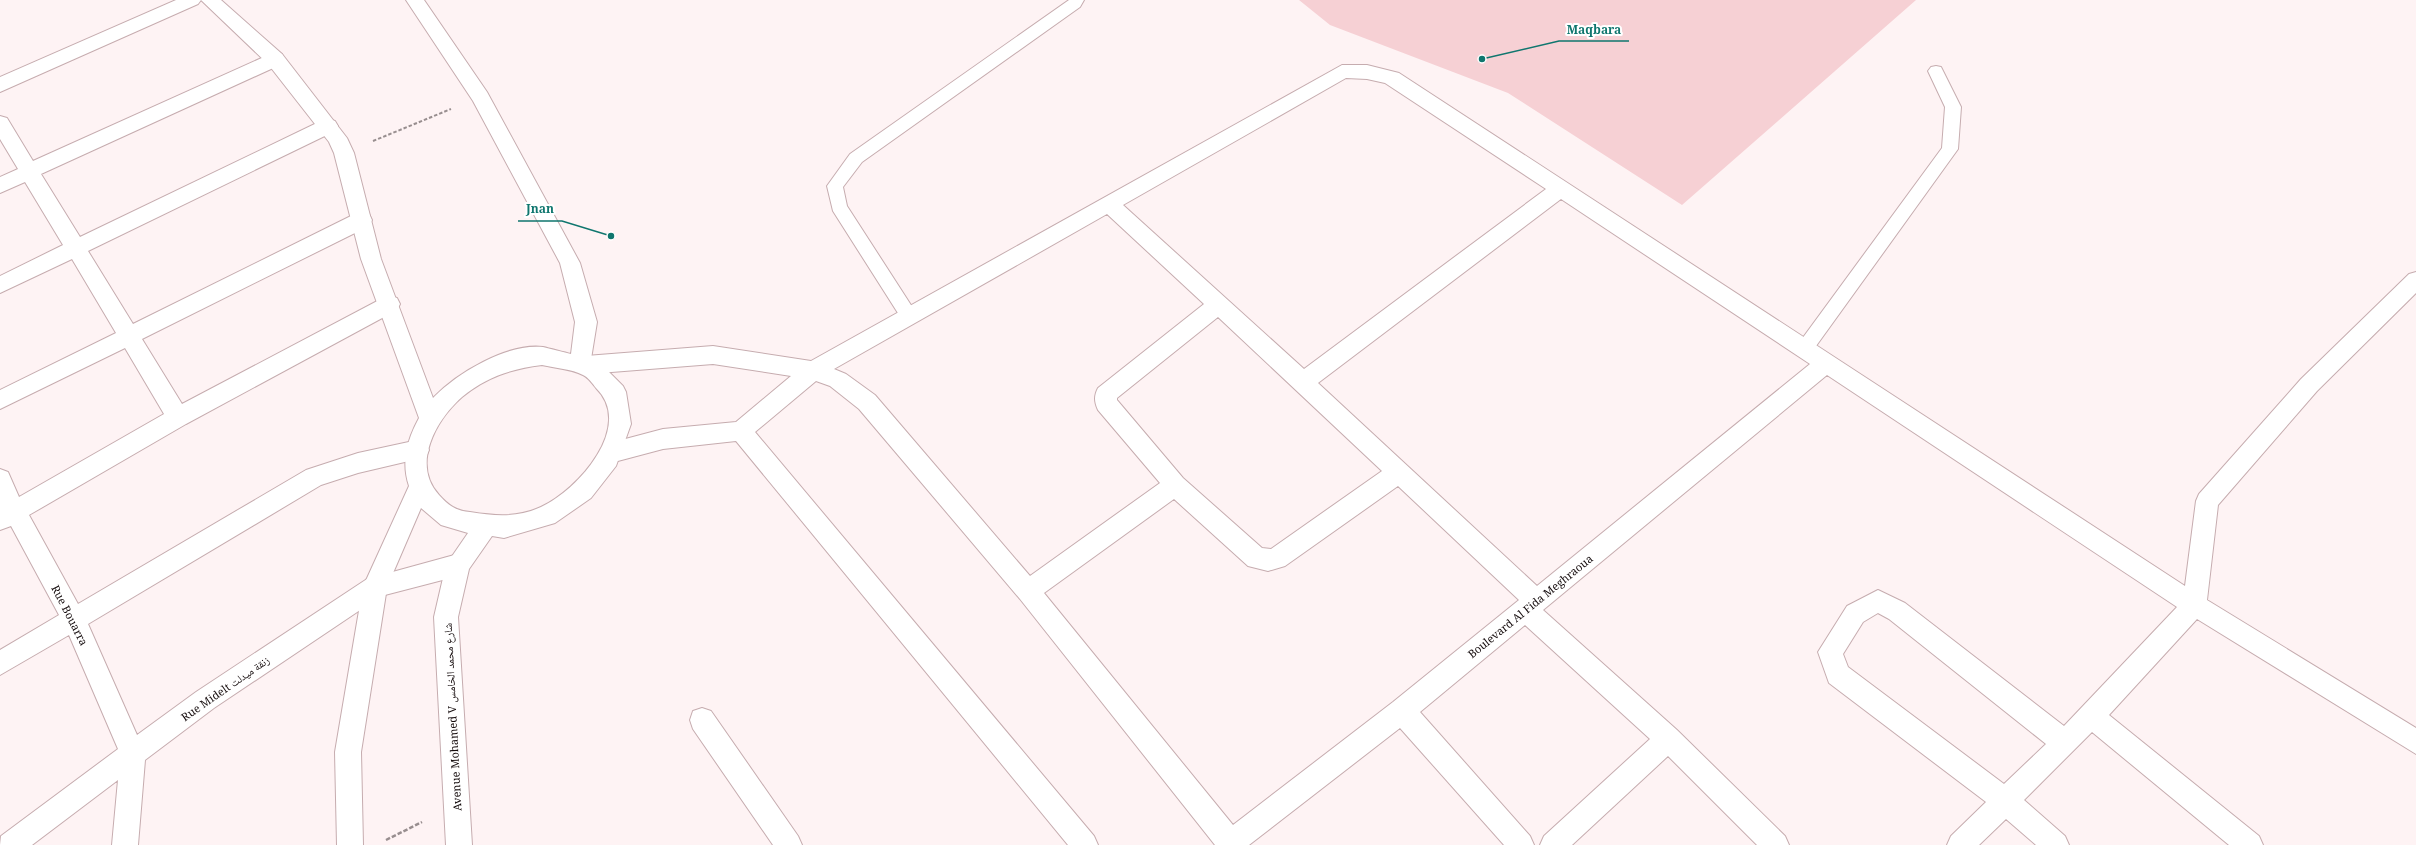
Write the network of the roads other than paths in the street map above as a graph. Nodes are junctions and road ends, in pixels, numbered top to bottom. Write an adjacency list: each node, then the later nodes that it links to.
1 (192, 0): 7 (street)
2 (210, 0): 5 (street)
3 (415, 0): 24 (street)
4 (1076, 0): 20 (lane)
5 (275, 59): 9 (street); 10 (street)
6 (1936, 71): 22 (lane)
7 (0, 85)
8 (0, 123): 10 (street)
9 (328, 126): 14 (street); 15 (street)
10 (30, 172): 11 (street); 15 (street)
11 (0, 185)
12 (1562, 188): 13 (street); 22 (street); 26 (street)
13 (1108, 203): 19 (street); 20 (street)
14 (362, 220): 18 (street); 21 (street)
15 (75, 249): 17 (street); 21 (street)
16 (2416, 280): 42 (street)
17 (0, 285)
18 (390, 304): 28 (street); 29 (street)
19 (1219, 304): 26 (street); 35 (street)
20 (910, 316): 25 (street)
21 (128, 336): 27 (street); 28 (street)
22 (1805, 348): 23 (street)
23 (1827, 362): 42 (street); 43 (street, Boulevard Al Fida Meghraoua)
24 (583, 364): 25 (street); 29 (street); 32 (street)
25 (813, 370): 30 (street); 41 (street)
26 (1303, 382): 33 (street)
27 (0, 400)
28 (178, 417): 37 (street)
29 (430, 419): 31 (street)
30 (741, 431): 32 (street); 61 (street)
31 (418, 450): 36 (street); 44 (street)
32 (614, 452): 38 (street)
33 (1399, 472): 35 (street); 43 (street)
34 (0, 479): 37 (street, Rue Bouarra)
35 (1175, 485): 41 (street)
36 (420, 486): 38 (street); 40 (street)
37 (8, 516): 44 (street, Rue Bouarra)
38 (485, 527): 39 (street, Avenue Mohamed V شارع محمد الخامس)
39 (458, 565): 40 (street, Rue Midelt زنقة ميدلت); 59 (street, Avenue Mohamed V شارع محمد الخامس)
40 (375, 587): 52 (street, Rue Midelt زنقة ميدلت); 58 (street)
41 (1028, 591): 55 (street)
42 (2195, 605): 47 (street); 50 (street)
43 (1530, 606): 46 (street, Boulevard Al Fida Meghraoua); 49 (street)
44 (74, 619): 45 (street); 52 (street, Rue Bouarra)
45 (0, 663)
46 (1402, 711): 54 (street); 55 (street, Boulevard Al Fida Meghraoua)
47 (2091, 716): 51 (street); 66 (street)
48 (702, 720): 60 (street)
49 (1668, 739): 62 (street); 63 (street)
50 (2416, 742)
51 (2065, 743): 53 (street); 53 (street)
52 (133, 754): 56 (street, Rue Midelt زنقة ميدلت); 57 (street)
53 (2004, 801): 64 (street); 65 (street)
54 (1511, 842)
55 (1231, 844)
56 (10, 845)
57 (125, 845)
58 (350, 845)
59 (459, 845)
60 (789, 845)
61 (1084, 845)
62 (1552, 845)
63 (1776, 845)
64 (1960, 845)
65 (2056, 845)
66 (2250, 845)

